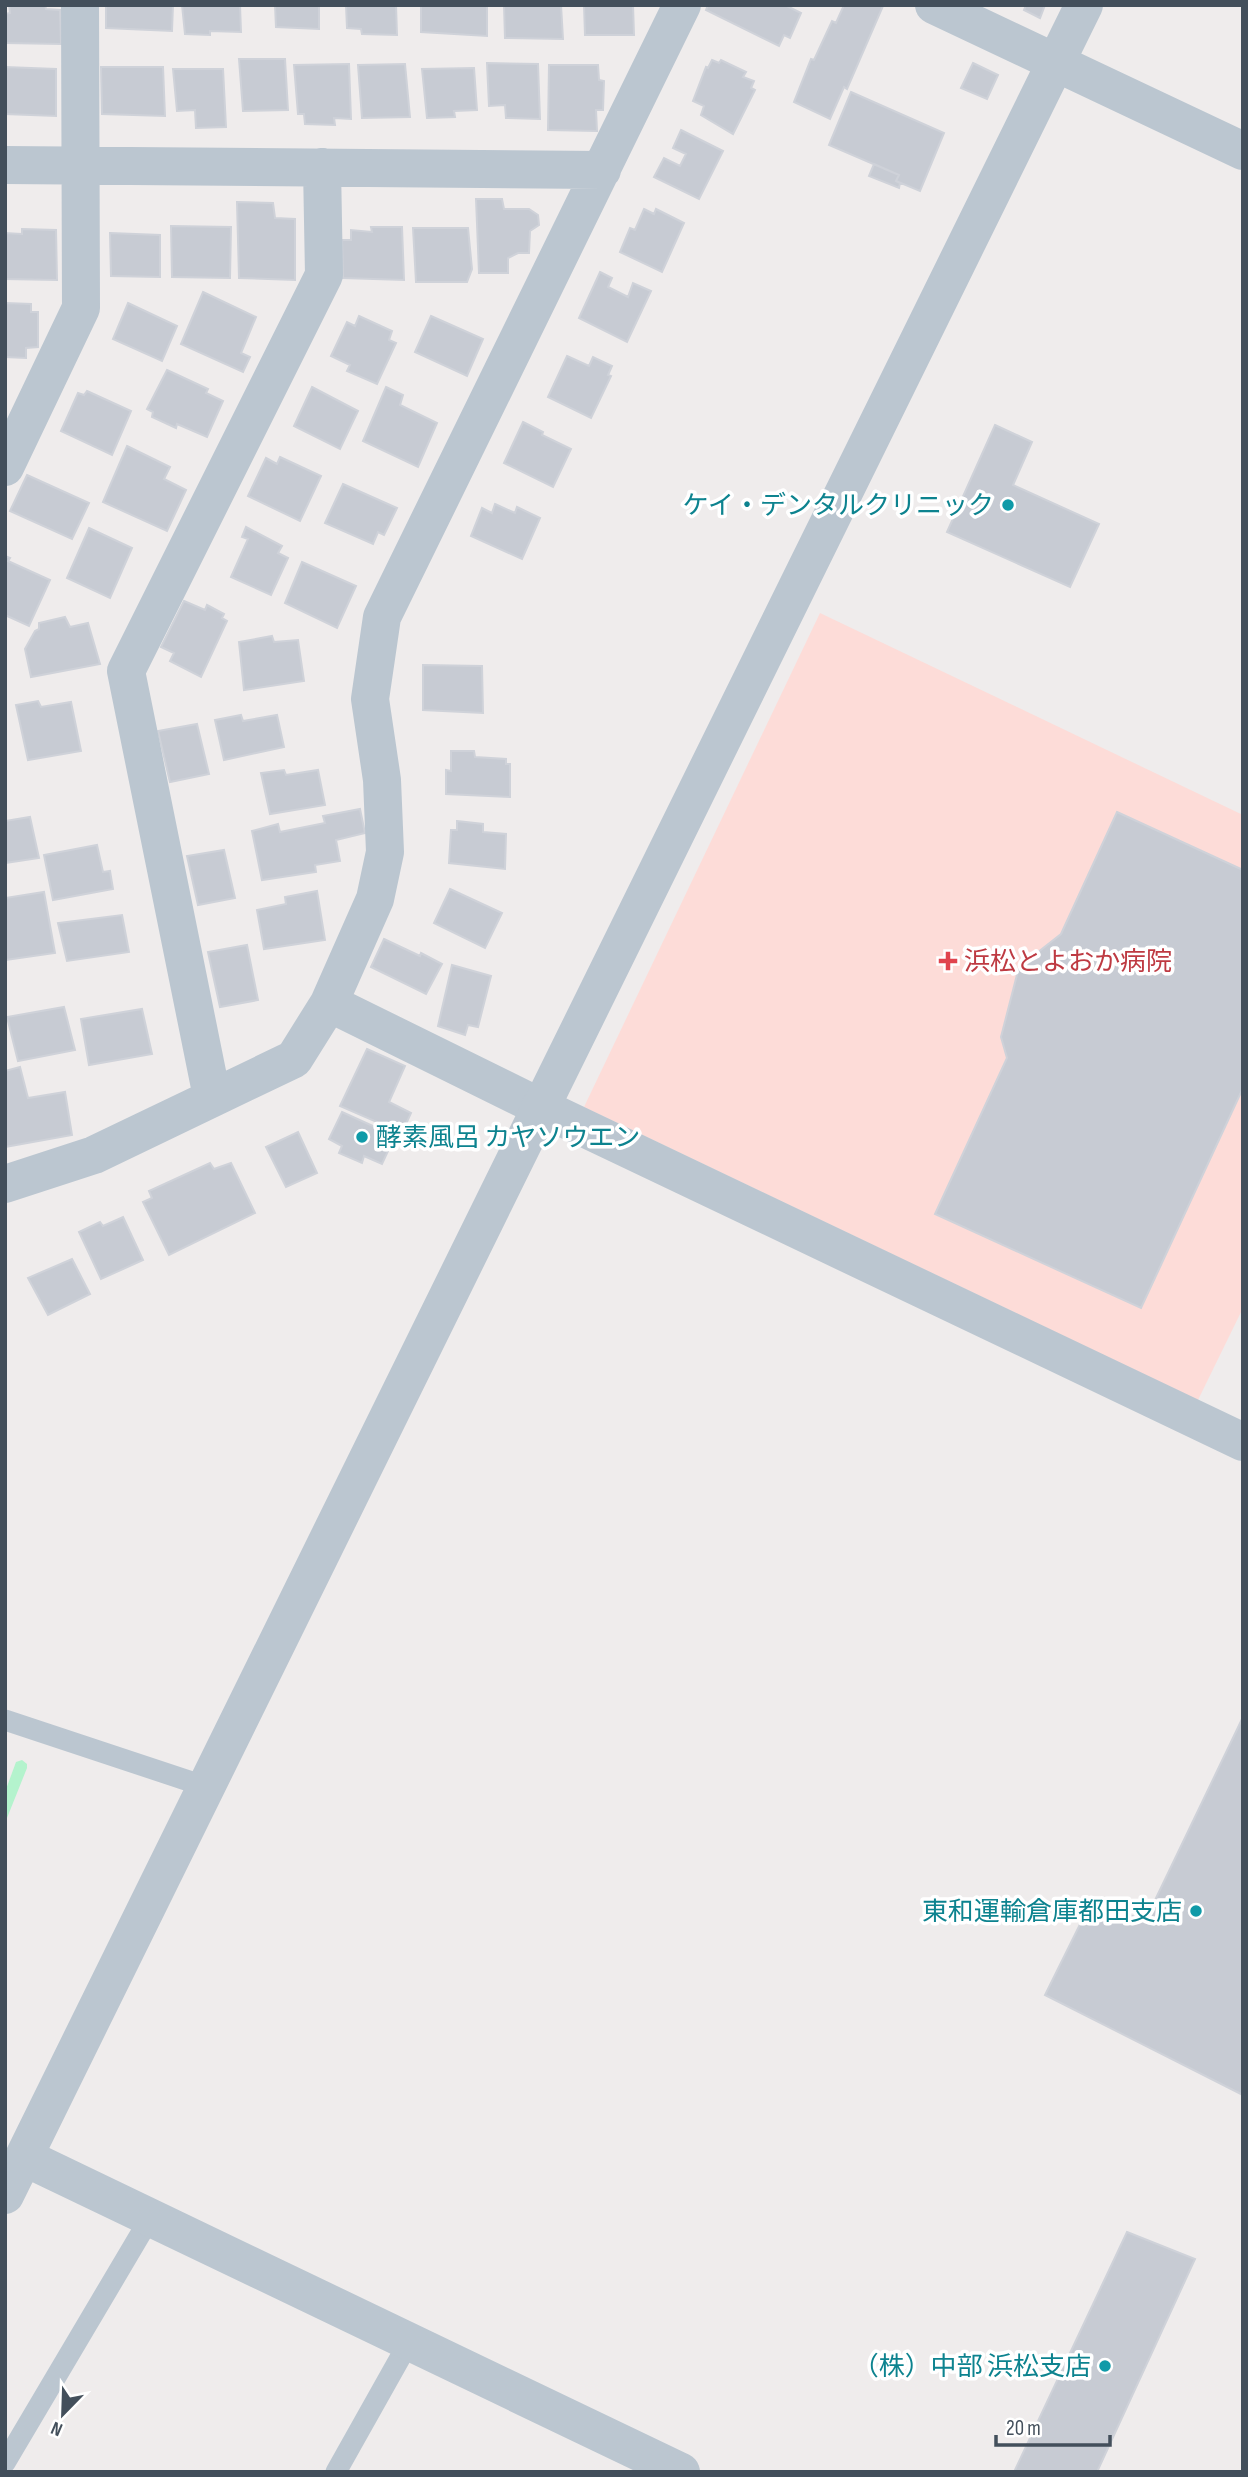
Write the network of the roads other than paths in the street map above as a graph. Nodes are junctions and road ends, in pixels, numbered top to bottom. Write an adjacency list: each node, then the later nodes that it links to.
1 (80, 5): 7 (street)
2 (682, 5): 10 (street)
3 (934, 5): 5 (street)
4 (1084, 5): 5 (street)
5 (1056, 64): 6 (street); 15 (street)
6 (1243, 151)
7 (80, 164): 8 (street); 9 (street); 11 (street)
8 (5, 165)
9 (322, 167): 10 (street); 14 (street)
10 (602, 170): 13 (street)
11 (20, 407): 12 (street)
12 (5, 467)
13 (329, 1003): 14 (street); 15 (street)
14 (212, 1097): 16 (street)
15 (540, 1107): 17 (street); 19 (street)
16 (5, 1184)
17 (1243, 1442)
18 (5, 1720): 19 (lane)
19 (207, 1787): 20 (street)
20 (15, 2153): 21 (street); 22 (street)
21 (5, 2195)
22 (150, 2218): 23 (street); 24 (lane)
23 (409, 2342): 25 (lane); 26 (street)
24 (5, 2463)
25 (336, 2472)
26 (681, 2472)

